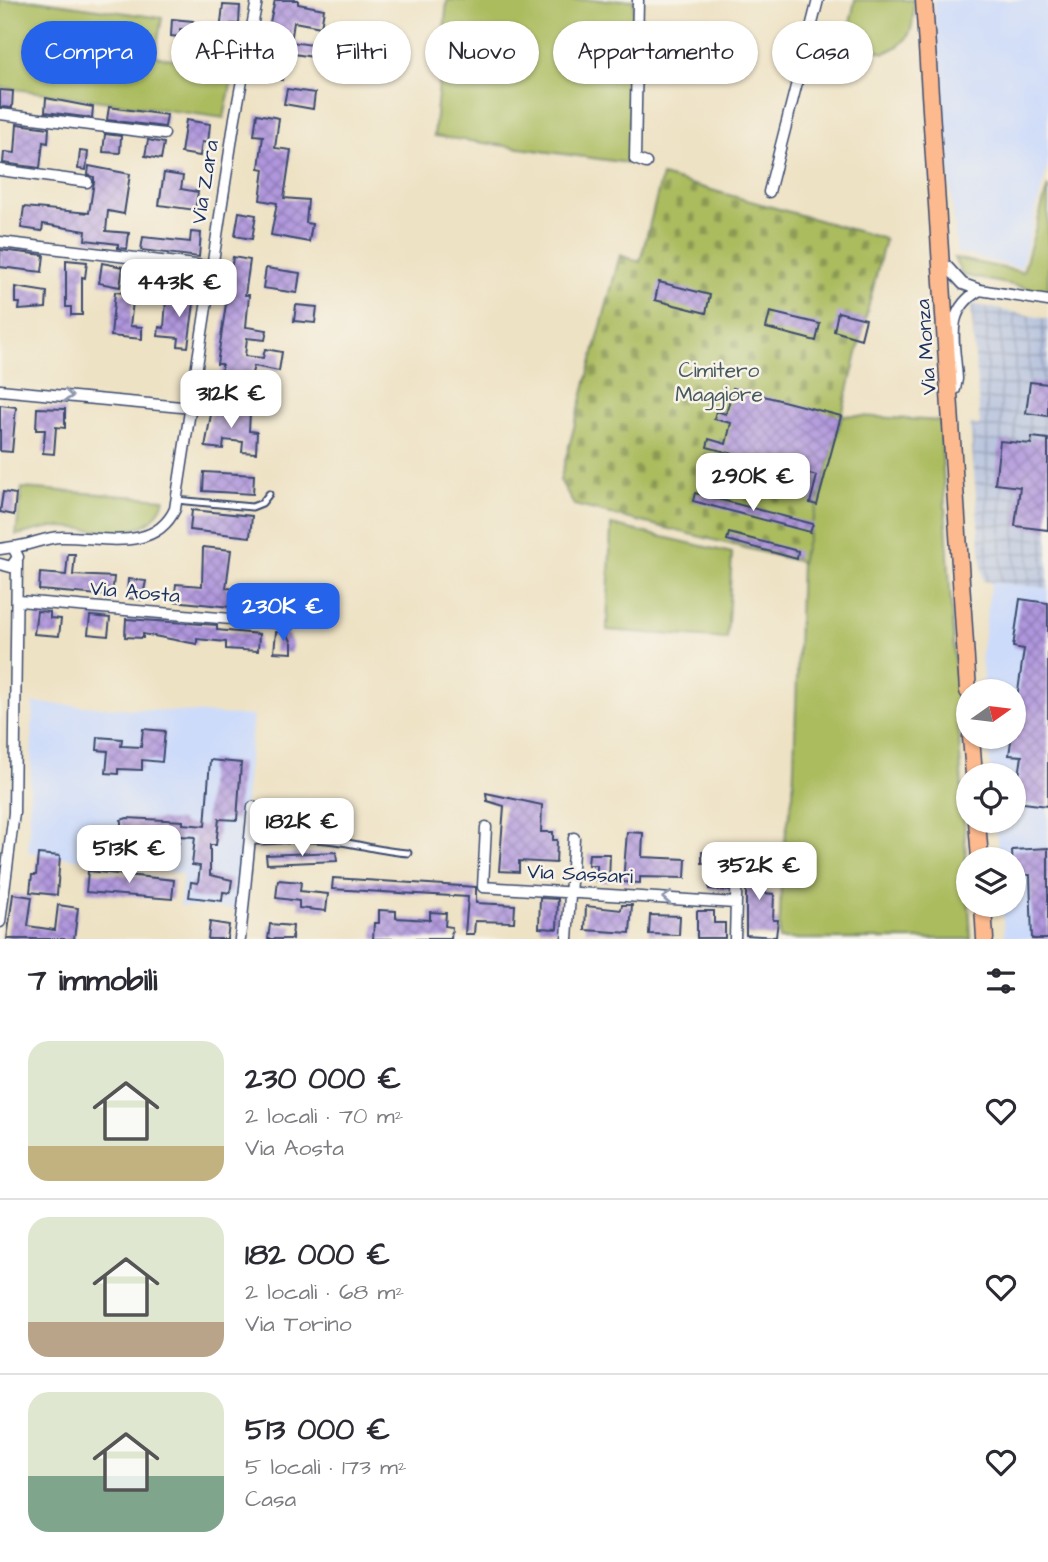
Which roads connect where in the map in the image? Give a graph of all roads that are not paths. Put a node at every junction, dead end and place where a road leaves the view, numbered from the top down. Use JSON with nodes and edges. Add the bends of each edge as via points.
{"nodes":[{"id":1,"x":257,"y":0,"type":"edge"},
{"id":2,"x":638,"y":0,"type":"edge"},
{"id":3,"x":818,"y":0,"type":"edge"},
{"id":4,"x":924,"y":0,"type":"edge"},
{"id":5,"x":0,"y":114,"type":"edge"},
{"id":6,"x":164,"y":134,"type":"dead end"},
{"id":7,"x":646,"y":163,"type":"dead end"},
{"id":8,"x":0,"y":170,"type":"edge"},
{"id":9,"x":88,"y":182,"type":"dead end"},
{"id":10,"x":769,"y":192,"type":"dead end"},
{"id":11,"x":0,"y":242,"type":"edge"},
{"id":12,"x":941,"y":259,"type":"junction"},
{"id":13,"x":212,"y":267,"type":"junction"},
{"id":14,"x":980,"y":290,"type":"junction"},
{"id":15,"x":1048,"y":302,"type":"edge"},
{"id":16,"x":0,"y":390,"type":"edge"},
{"id":17,"x":950,"y":390,"type":"junction"},
{"id":18,"x":192,"y":408,"type":"junction"},
{"id":19,"x":269,"y":494,"type":"dead end"},
{"id":20,"x":176,"y":500,"type":"junction"},
{"id":21,"x":33,"y":543,"type":"junction"},
{"id":22,"x":5,"y":546,"type":"edge"},
{"id":23,"x":18,"y":559,"type":"junction"},
{"id":24,"x":3,"y":565,"type":"edge"},
{"id":25,"x":19,"y":587,"type":"junction"},
{"id":26,"x":19,"y":601,"type":"junction"},
{"id":27,"x":290,"y":624,"type":"dead end"},
{"id":28,"x":967,"y":679,"type":"edge"},
{"id":29,"x":253,"y":810,"type":"joint"},
{"id":30,"x":486,"y":827,"type":"dead end"},
{"id":31,"x":575,"y":838,"type":"dead end"},
{"id":32,"x":287,"y":840,"type":"junction"},
{"id":33,"x":249,"y":841,"type":"junction"},
{"id":34,"x":408,"y":853,"type":"dead end"},
{"id":35,"x":737,"y":862,"type":"dead end"},
{"id":36,"x":569,"y":891,"type":"junction"},
{"id":37,"x":736,"y":903,"type":"junction"},
{"id":38,"x":982,"y":917,"type":"edge"},
{"id":39,"x":984,"y":917,"type":"edge"},
{"id":40,"x":986,"y":917,"type":"edge"},
{"id":41,"x":0,"y":922,"type":"edge"},
{"id":42,"x":240,"y":939,"type":"edge"},
{"id":43,"x":567,"y":939,"type":"edge"},
{"id":44,"x":735,"y":939,"type":"edge"},
{"id":45,"x":978,"y":939,"type":"edge"},
{"id":46,"x":985,"y":939,"type":"edge"},
{"id":47,"x":993,"y":939,"type":"edge"}],
"edges":[{"from":1,"to":13,"type":"street","name":"Via Zara"},
{"from":2,"to":7,"type":"street","via":[[635,159]]},
{"from":3,"to":10,"type":"street"},
{"from":4,"to":12,"type":"main road","name":"Via Monza"},
{"from":5,"to":6,"type":"street"},
{"from":8,"to":9,"type":"street"},
{"from":11,"to":13,"type":"street"},
{"from":12,"to":14,"type":"street","via":[[956,279]]},
{"from":12,"to":17,"type":"main road","name":"Via Monza"},
{"from":13,"to":18,"type":"street","name":"Via Zara"},
{"from":14,"to":15,"type":"street"},
{"from":14,"to":17,"type":"street","via":[[963,301],[954,317],[957,379],[955,389]]},
{"from":16,"to":18,"type":"street","one_way":true},
{"from":17,"to":28,"type":"main road","name":"Via Monza"},
{"from":18,"to":20,"type":"street","name":"Via Zara"},
{"from":19,"to":20,"type":"lane","via":[[252,507]]},
{"from":20,"to":21,"type":"street","name":"Via Zara","via":[[172,515],[161,528],[137,539],[60,537]]},
{"from":21,"to":22,"type":"street","name":"Via Zara"},
{"from":21,"to":23,"type":"street"},
{"from":22,"to":23,"type":"street"},
{"from":23,"to":24,"type":"street","via":[[11,567]]},
{"from":23,"to":25,"type":"street"},
{"from":24,"to":25,"type":"street"},
{"from":25,"to":26,"type":"street"},
{"from":26,"to":27,"type":"street","name":"Via Aosta"},
{"from":26,"to":41,"type":"street","via":[[14,813]]},
{"from":29,"to":32,"type":"lane","via":[[287,813]]},
{"from":29,"to":33,"type":"street"},
{"from":30,"to":36,"type":"street","name":"Via Sassari","via":[[483,887]]},
{"from":31,"to":36,"type":"street"},
{"from":32,"to":33,"type":"lane"},
{"from":32,"to":34,"type":"lane","via":[[337,841]]},
{"from":33,"to":42,"type":"street"},
{"from":35,"to":37,"type":"street"},
{"from":37,"to":36,"type":"street","name":"Via Sassari","one_way":true},
{"from":36,"to":43,"type":"street"},
{"from":37,"to":44,"type":"street"},
{"from":38,"to":45,"type":"main road"},
{"from":39,"to":46,"type":"main road"},
{"from":40,"to":47,"type":"main road"}]}
